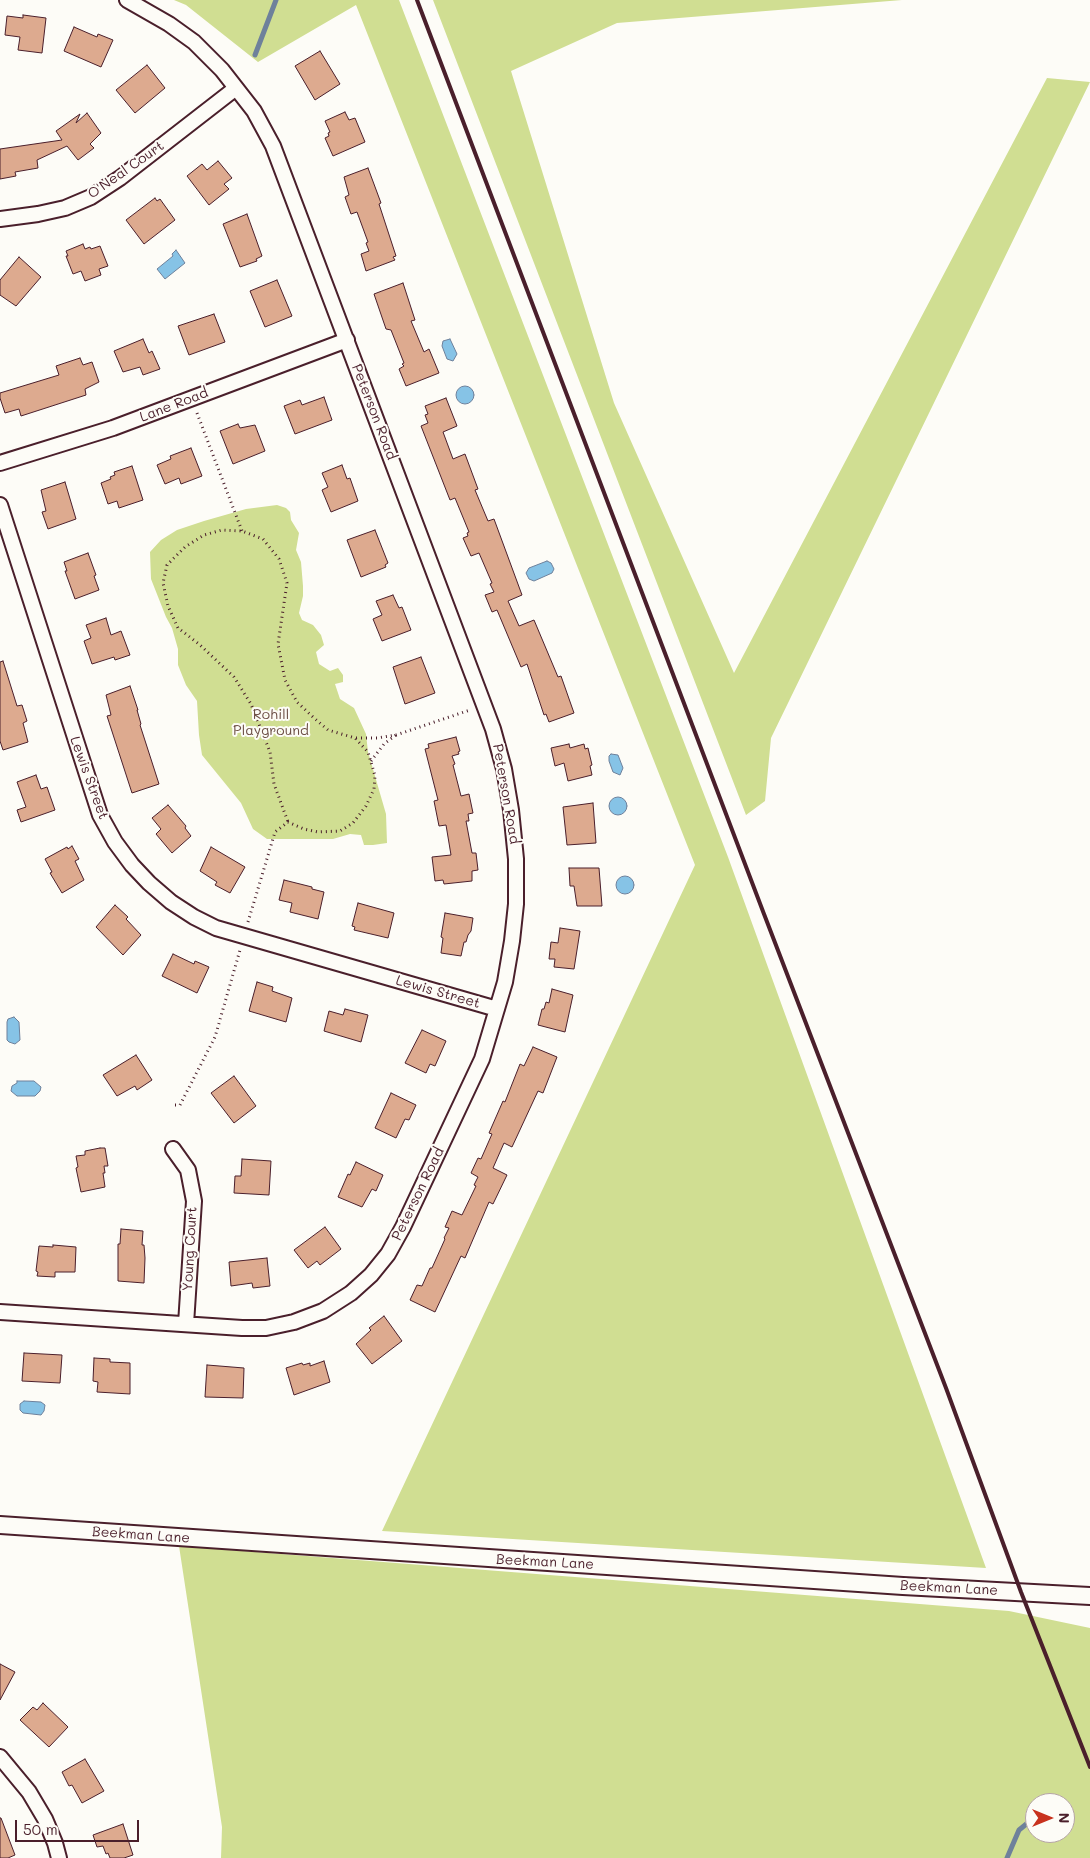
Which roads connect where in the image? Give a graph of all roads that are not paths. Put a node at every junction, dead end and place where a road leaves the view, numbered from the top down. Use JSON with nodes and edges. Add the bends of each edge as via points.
{"nodes":[{"id":1,"x":127,"y":0,"type":"edge"},
{"id":2,"x":236,"y":88,"type":"junction"},
{"id":3,"x":0,"y":220,"type":"edge"},
{"id":4,"x":347,"y":340,"type":"junction"},
{"id":5,"x":0,"y":463,"type":"edge"},
{"id":6,"x":0,"y":505,"type":"edge"},
{"id":7,"x":498,"y":1009,"type":"junction"},
{"id":8,"x":173,"y":1149,"type":"dead end"},
{"id":9,"x":0,"y":1312,"type":"edge"},
{"id":10,"x":186,"y":1324,"type":"junction"},
{"id":11,"x":0,"y":1525,"type":"edge"},
{"id":12,"x":1090,"y":1596,"type":"edge"},
{"id":13,"x":0,"y":1757,"type":"edge"},
{"id":14,"x":58,"y":1858,"type":"edge"}],
"edges":[{"from":1,"to":2,"type":"street","name":"Peterson Road","via":[[194,42]]},
{"from":2,"to":3,"type":"street","name":"O'Neal Court","via":[[91,197],[65,208]]},
{"from":2,"to":4,"type":"street","name":"Peterson Road","via":[[254,111],[273,146]]},
{"from":4,"to":5,"type":"street","name":"Lane Road","via":[[113,428]]},
{"from":4,"to":7,"type":"street","name":"Peterson Road","via":[[485,705],[504,769],[512,810],[516,904]]},
{"from":6,"to":7,"type":"street","name":"Lewis Street","via":[[100,815],[121,850],[149,883],[171,902],[216,928]]},
{"from":7,"to":10,"type":"street","name":"Peterson Road","via":[[482,1059],[403,1227],[388,1254],[370,1275],[351,1293],[330,1306],[294,1322],[266,1328]]},
{"from":8,"to":10,"type":"street","name":"Young Court","via":[[188,1170],[194,1201]]},
{"from":9,"to":10,"type":"street","name":"Peterson Road"},
{"from":11,"to":12,"type":"street","name":"Beekman Lane"},
{"from":13,"to":14,"type":"street","via":[[29,1792],[45,1818]]}]}
